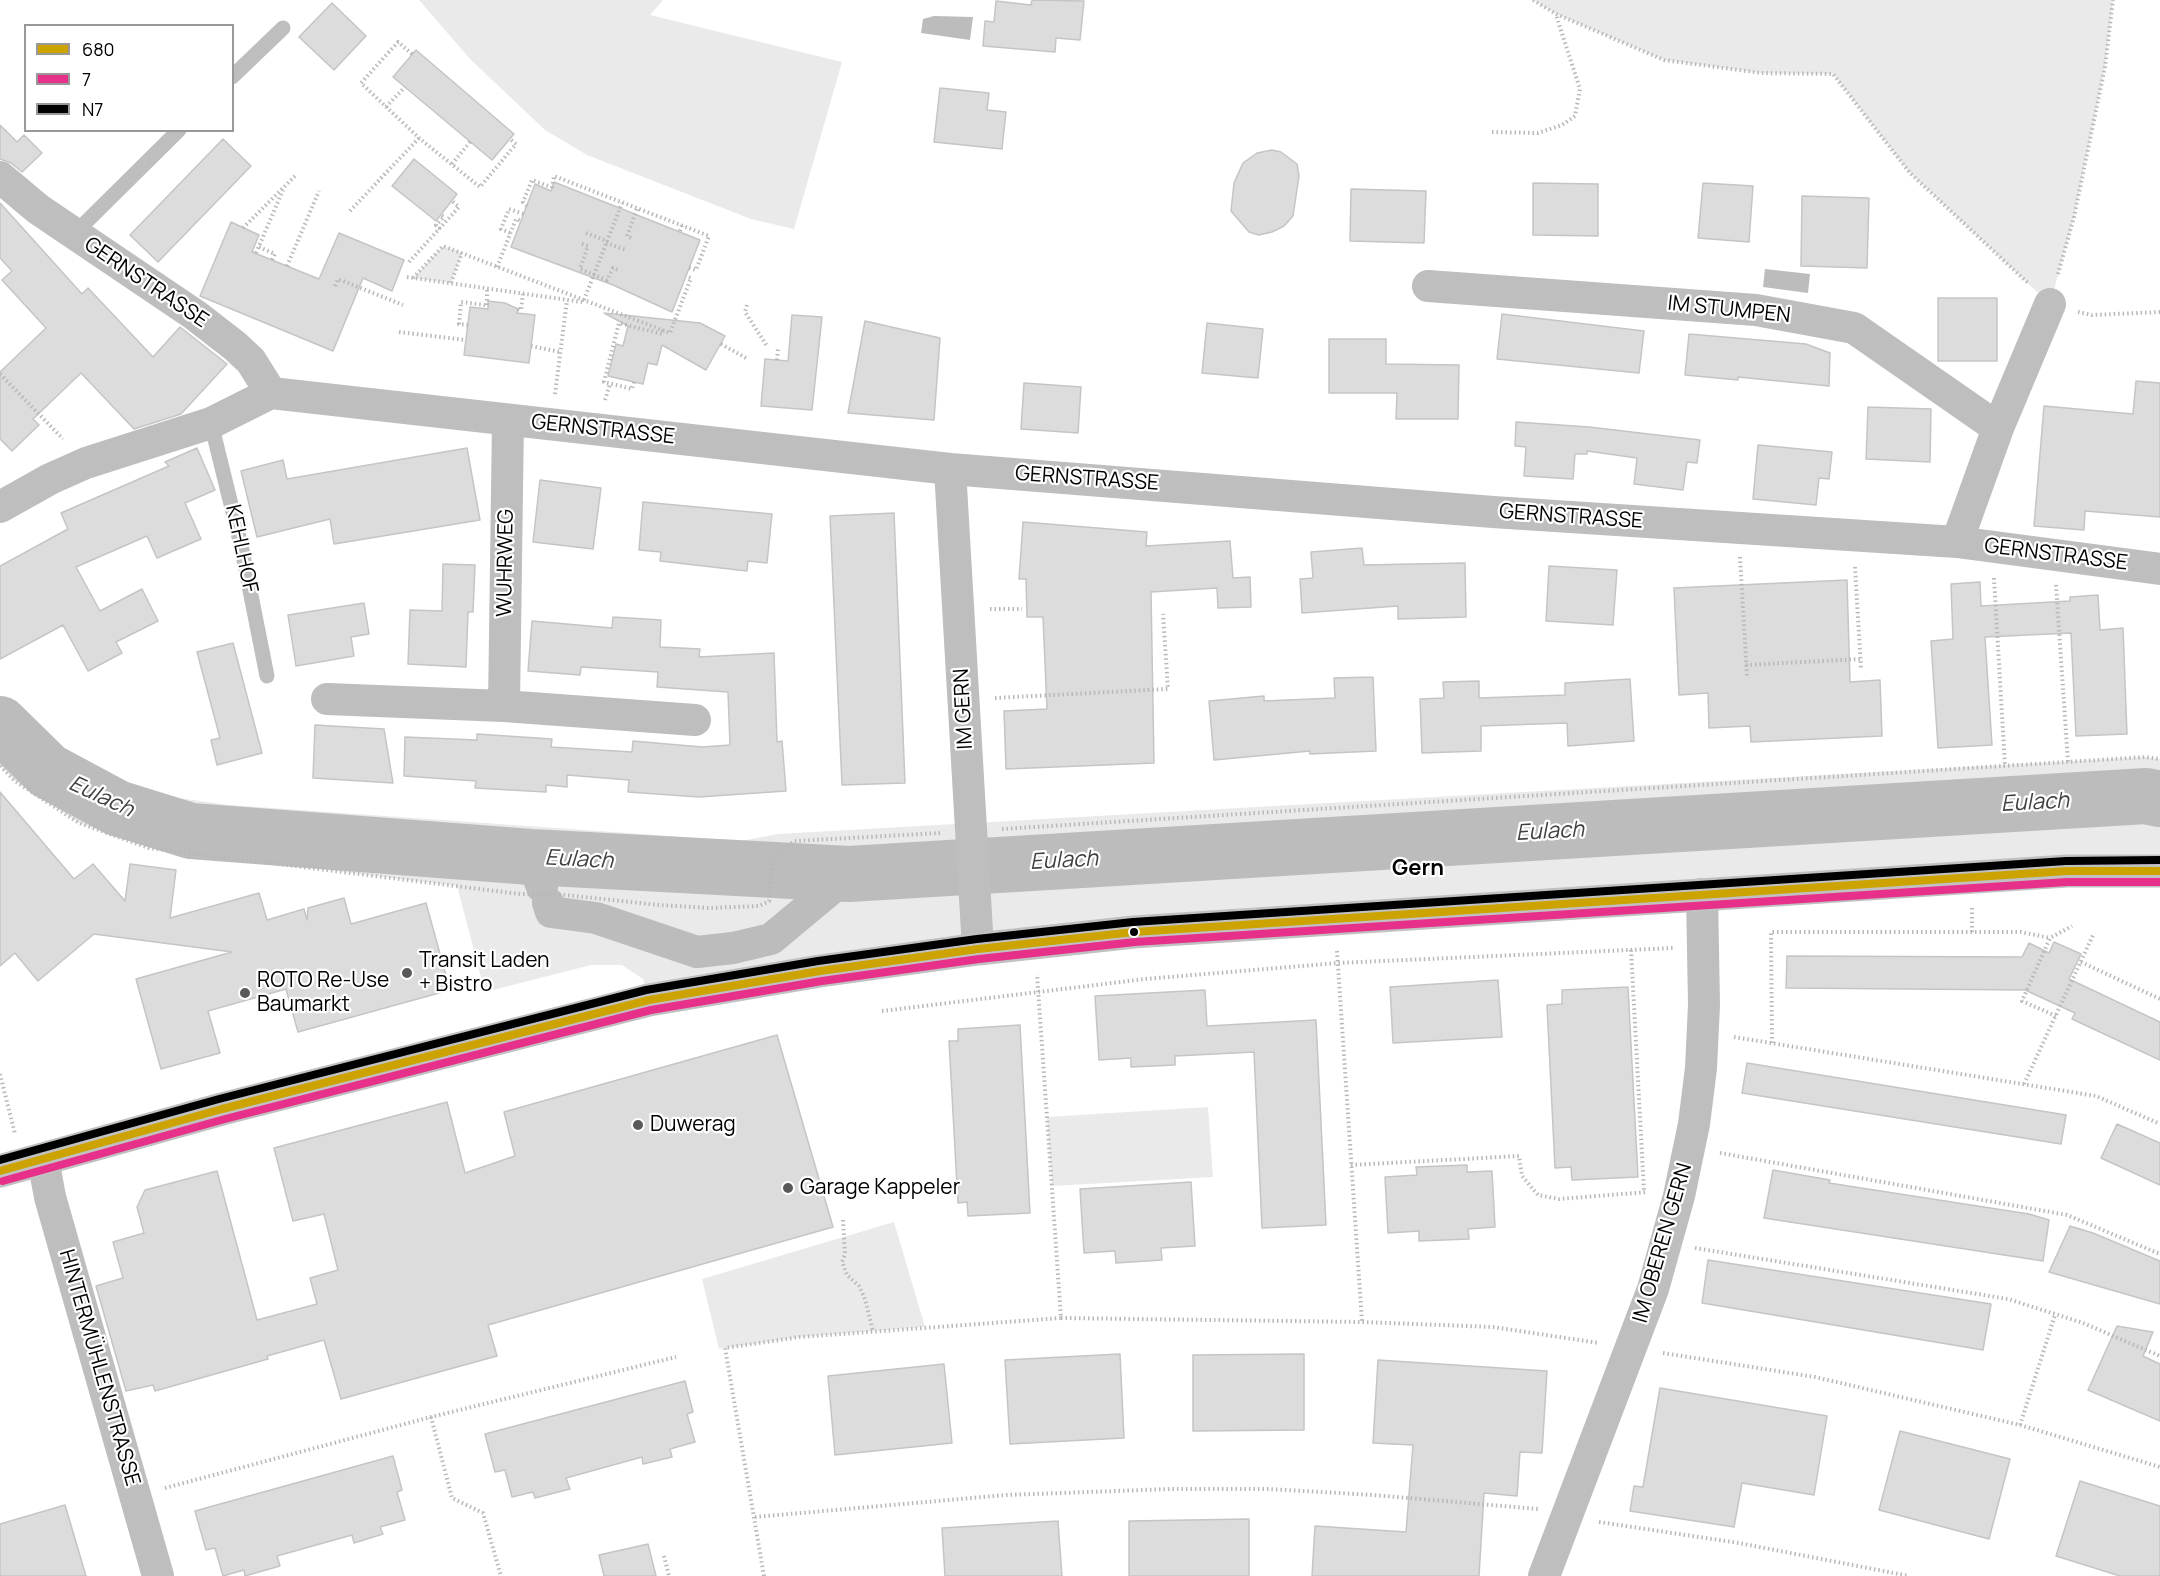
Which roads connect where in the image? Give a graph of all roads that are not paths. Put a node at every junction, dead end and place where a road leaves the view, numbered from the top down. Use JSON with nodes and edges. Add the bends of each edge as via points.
{"nodes":[{"id":1,"x":283,"y":28,"type":"dead end"},
{"id":2,"x":234,"y":75,"type":"edge"},
{"id":3,"x":176,"y":132,"type":"edge"},
{"id":4,"x":0,"y":177,"type":"edge"},
{"id":5,"x":74,"y":234,"type":"junction"},
{"id":6,"x":1428,"y":286,"type":"dead end"},
{"id":7,"x":2050,"y":304,"type":"road end"},
{"id":8,"x":271,"y":393,"type":"junction"},
{"id":9,"x":508,"y":420,"type":"junction"},
{"id":10,"x":211,"y":423,"type":"junction"},
{"id":11,"x":1998,"y":428,"type":"junction"},
{"id":12,"x":950,"y":469,"type":"junction"},
{"id":13,"x":0,"y":507,"type":"edge"},
{"id":14,"x":1957,"y":542,"type":"junction"},
{"id":15,"x":2160,"y":568,"type":"edge"},
{"id":16,"x":267,"y":676,"type":"dead end"},
{"id":17,"x":327,"y":699,"type":"dead end"},
{"id":18,"x":504,"y":706,"type":"junction"},
{"id":19,"x":695,"y":720,"type":"dead end"},
{"id":20,"x":2160,"y":871,"type":"edge"},
{"id":21,"x":1702,"y":894,"type":"junction"},
{"id":22,"x":978,"y":949,"type":"junction"},
{"id":23,"x":30,"y":1151,"type":"junction"},
{"id":24,"x":0,"y":1171,"type":"edge"},
{"id":25,"x":158,"y":1576,"type":"edge"},
{"id":26,"x":1544,"y":1576,"type":"edge"}],
"edges":[{"from":1,"to":2,"type":"lane"},
{"from":3,"to":5,"type":"lane","name":"GERNSTRASSE"},
{"from":4,"to":5,"type":"street","name":"GERNSTRASSE"},
{"from":5,"to":8,"type":"street","name":"GERNSTRASSE","via":[[235,346]]},
{"from":6,"to":11,"type":"street","name":"IM STUMPEN","via":[[1756,310],[1854,328]]},
{"from":7,"to":11,"type":"street"},
{"from":8,"to":9,"type":"street","name":"GERNSTRASSE"},
{"from":8,"to":10,"type":"street"},
{"from":9,"to":12,"type":"street","name":"GERNSTRASSE"},
{"from":9,"to":18,"type":"street","name":"WUHRWEG"},
{"from":10,"to":13,"type":"street","via":[[86,463]]},
{"from":10,"to":16,"type":"lane","name":"KEHLHOF"},
{"from":11,"to":14,"type":"street"},
{"from":12,"to":14,"type":"street","name":"GERNSTRASSE","via":[[1493,512]]},
{"from":12,"to":22,"type":"street","name":"IM GERN"},
{"from":14,"to":15,"type":"street","name":"GERNSTRASSE"},
{"from":17,"to":18,"type":"street"},
{"from":18,"to":19,"type":"street"},
{"from":20,"to":21,"type":"main road","via":[[2067,871]]},
{"from":21,"to":22,"type":"main road","via":[[1134,932]]},
{"from":21,"to":26,"type":"street","name":"IM OBEREN GERN","via":[[1703,1033],[1698,1096],[1679,1196],[1631,1348]]},
{"from":22,"to":23,"type":"main road","via":[[820,970],[648,1000]]},
{"from":23,"to":24,"type":"main road"},
{"from":23,"to":25,"type":"street","name":"HINTERMÜHLENSTRASSE","via":[[50,1197]]}]}
